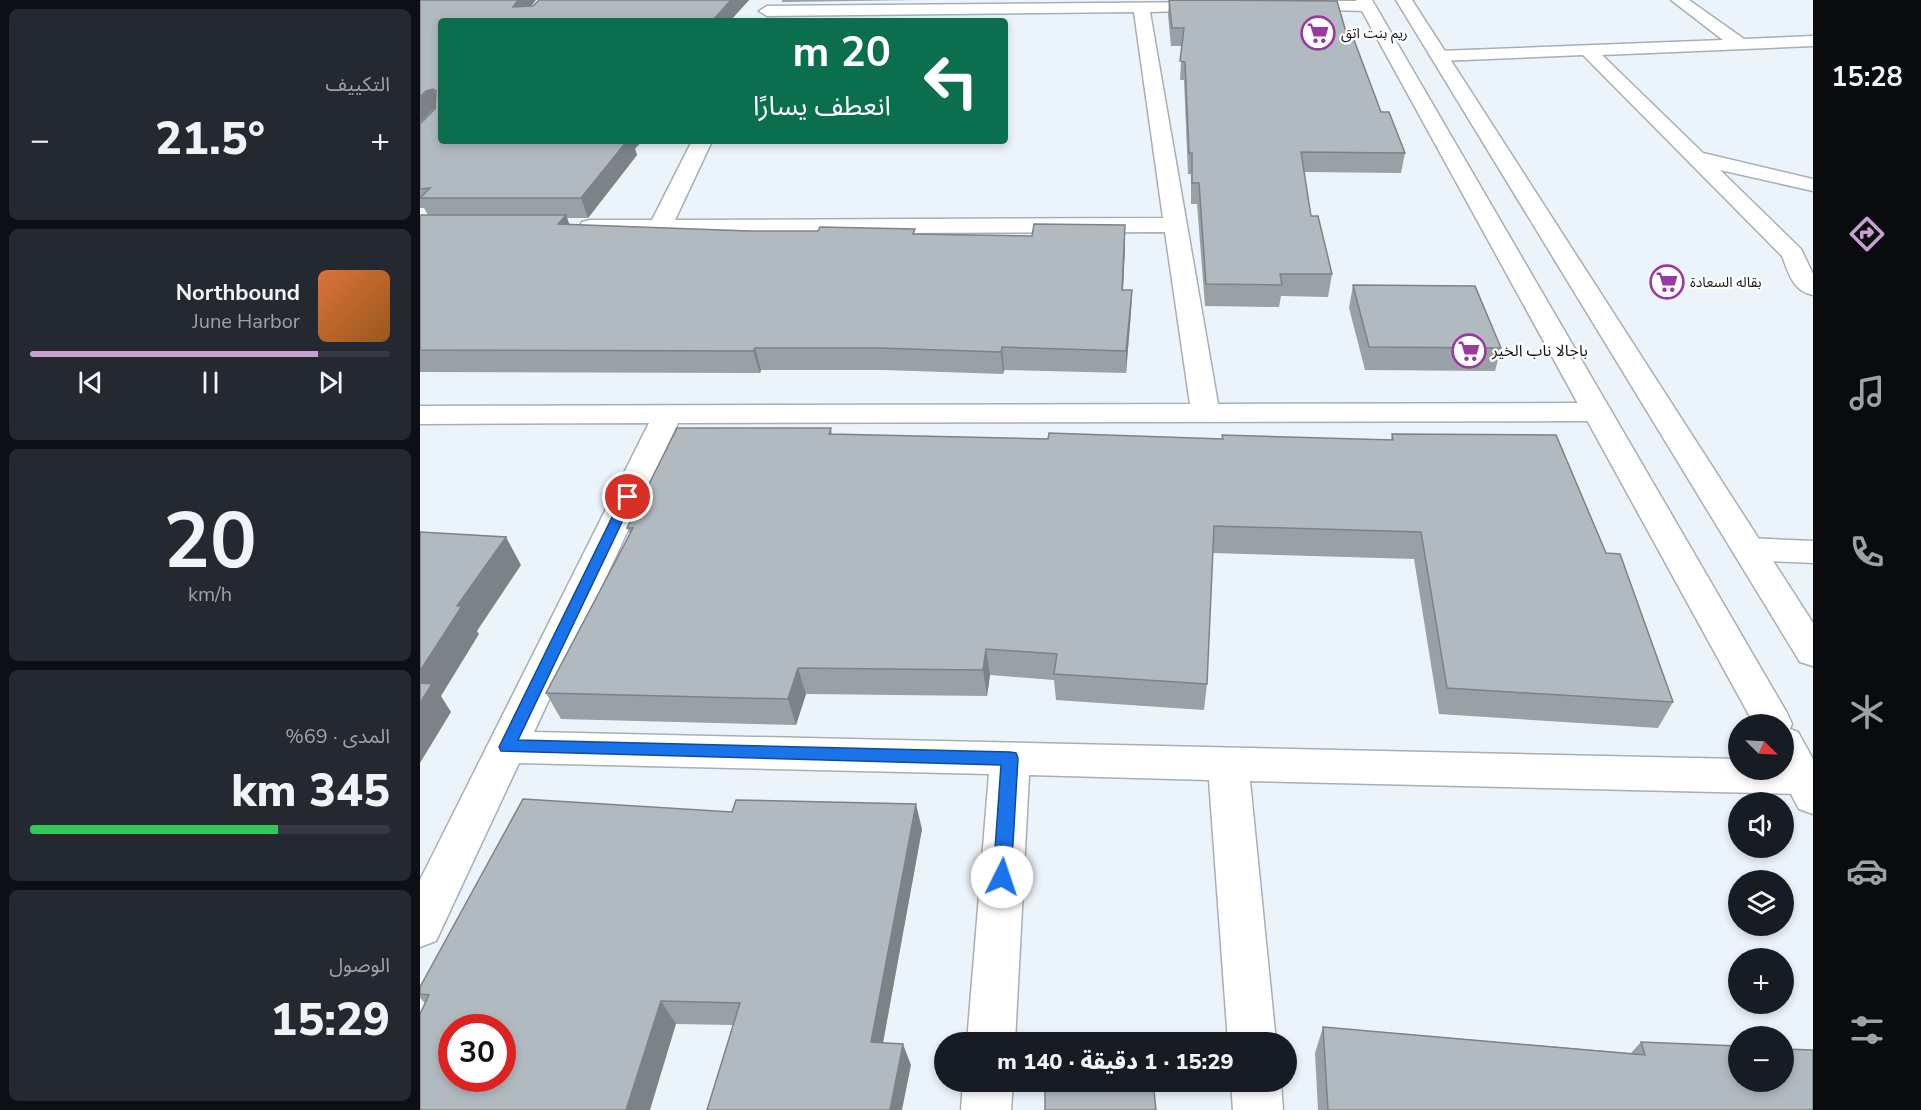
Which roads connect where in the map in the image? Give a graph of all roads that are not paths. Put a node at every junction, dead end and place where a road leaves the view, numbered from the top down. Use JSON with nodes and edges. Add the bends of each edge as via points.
{"nodes":[{"id":1,"x":1404,"y":0,"type":"edge"},
{"id":2,"x":1680,"y":0,"type":"edge"},
{"id":3,"x":1365,"y":3,"type":"edge"},
{"id":4,"x":1225,"y":7,"type":"edge"},
{"id":5,"x":1272,"y":7,"type":"edge"},
{"id":6,"x":1142,"y":8,"type":"junction"},
{"id":7,"x":767,"y":11,"type":"edge"},
{"id":8,"x":1813,"y":41,"type":"edge"},
{"id":9,"x":1775,"y":43,"type":"junction"},
{"id":10,"x":1740,"y":44,"type":"junction"},
{"id":11,"x":1587,"y":50,"type":"junction"},
{"id":12,"x":1813,"y":55,"type":"edge"},
{"id":13,"x":1439,"y":56,"type":"junction"},
{"id":14,"x":701,"y":144,"type":"edge"},
{"id":15,"x":1696,"y":158,"type":"junction"},
{"id":16,"x":1813,"y":185,"type":"edge"},
{"id":17,"x":1176,"y":225,"type":"junction"},
{"id":18,"x":564,"y":227,"type":"edge"},
{"id":19,"x":660,"y":227,"type":"junction"},
{"id":20,"x":1810,"y":281,"type":"edge"},
{"id":21,"x":1597,"y":412,"type":"junction"},
{"id":22,"x":1205,"y":413,"type":"junction"},
{"id":23,"x":420,"y":414,"type":"edge"},
{"id":24,"x":668,"y":414,"type":"junction"},
{"id":25,"x":1748,"y":549,"type":"junction"},
{"id":26,"x":1813,"y":552,"type":"edge"},
{"id":27,"x":1813,"y":652,"type":"edge"},
{"id":28,"x":1767,"y":714,"type":"edge"},
{"id":29,"x":507,"y":747,"type":"junction"},
{"id":30,"x":1010,"y":758,"type":"junction"},
{"id":31,"x":1794,"y":762,"type":"edge"},
{"id":32,"x":1228,"y":763,"type":"junction"},
{"id":33,"x":1807,"y":787,"type":"edge"},
{"id":34,"x":420,"y":926,"type":"edge"},
{"id":35,"x":992,"y":1032,"type":"edge"},
{"id":36,"x":1251,"y":1032,"type":"edge"},
{"id":37,"x":987,"y":1092,"type":"edge"},
{"id":38,"x":1257,"y":1092,"type":"edge"},
{"id":39,"x":986,"y":1110,"type":"edge"},
{"id":40,"x":1258,"y":1110,"type":"edge"}],
"edges":[{"from":1,"to":13,"type":"street"},
{"from":2,"to":10,"type":"street"},
{"from":3,"to":5,"type":"street"},
{"from":3,"to":21,"type":"street"},
{"from":4,"to":6,"type":"street"},
{"from":6,"to":7,"type":"street"},
{"from":6,"to":17,"type":"street"},
{"from":8,"to":9,"type":"street"},
{"from":9,"to":10,"type":"street"},
{"from":9,"to":12,"type":"street"},
{"from":10,"to":11,"type":"street"},
{"from":11,"to":13,"type":"street"},
{"from":11,"to":15,"type":"street"},
{"from":13,"to":25,"type":"street"},
{"from":14,"to":19,"type":"street"},
{"from":15,"to":16,"type":"street"},
{"from":15,"to":20,"type":"street","via":[[1792,254]]},
{"from":17,"to":19,"type":"street"},
{"from":17,"to":22,"type":"street"},
{"from":18,"to":19,"type":"street"},
{"from":21,"to":22,"type":"street"},
{"from":21,"to":28,"type":"street"},
{"from":22,"to":24,"type":"street"},
{"from":23,"to":24,"type":"street"},
{"from":24,"to":29,"type":"street"},
{"from":25,"to":26,"type":"street"},
{"from":25,"to":27,"type":"street"},
{"from":29,"to":30,"type":"street"},
{"from":29,"to":34,"type":"street"},
{"from":30,"to":32,"type":"street"},
{"from":30,"to":35,"type":"street"},
{"from":31,"to":33,"type":"street"},
{"from":32,"to":33,"type":"street"},
{"from":32,"to":36,"type":"street"},
{"from":37,"to":39,"type":"street"},
{"from":38,"to":40,"type":"street"}]}
